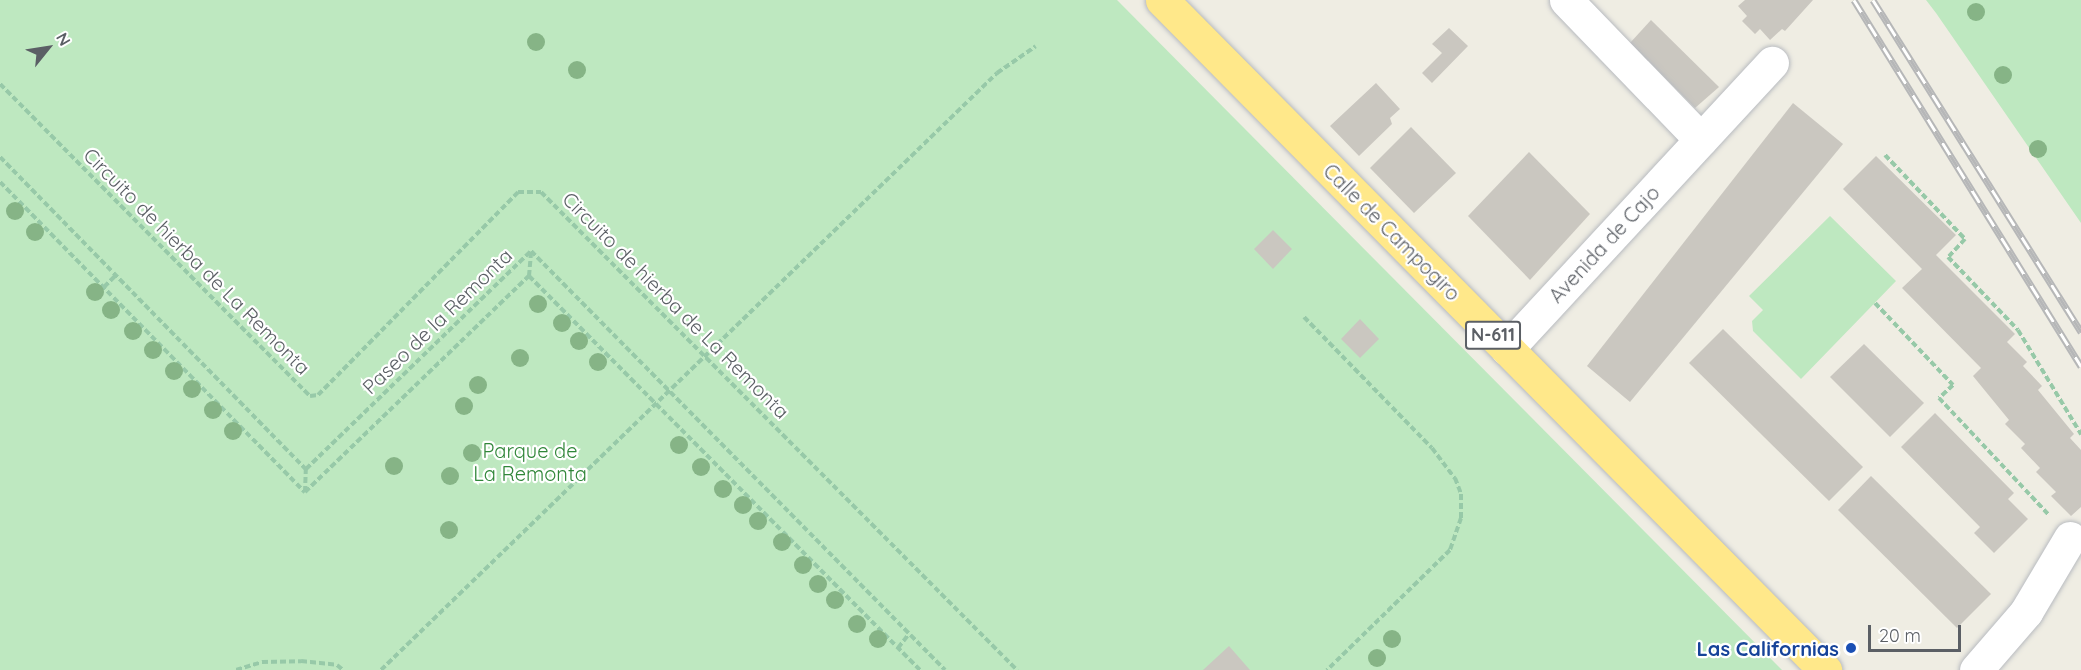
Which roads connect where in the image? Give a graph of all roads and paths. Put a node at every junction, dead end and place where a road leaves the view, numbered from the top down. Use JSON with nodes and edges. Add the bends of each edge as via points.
{"nodes":[{"id":1,"x":1162,"y":0,"type":"edge"},
{"id":2,"x":1566,"y":0,"type":"edge"},
{"id":3,"x":1036,"y":46,"type":"dead end"},
{"id":4,"x":1772,"y":63,"type":"dead end"},
{"id":5,"x":0,"y":84,"type":"edge"},
{"id":6,"x":1701,"y":140,"type":"junction"},
{"id":7,"x":1885,"y":155,"type":"dead end"},
{"id":8,"x":0,"y":157,"type":"edge"},
{"id":9,"x":0,"y":182,"type":"edge"},
{"id":10,"x":531,"y":251,"type":"junction"},
{"id":11,"x":116,"y":275,"type":"junction"},
{"id":12,"x":529,"y":276,"type":"junction"},
{"id":13,"x":104,"y":287,"type":"junction"},
{"id":14,"x":1875,"y":303,"type":"dead end"},
{"id":15,"x":1304,"y":316,"type":"dead end"},
{"id":16,"x":1507,"y":349,"type":"junction"},
{"id":17,"x":704,"y":355,"type":"junction"},
{"id":18,"x":668,"y":390,"type":"junction"},
{"id":19,"x":656,"y":404,"type":"junction"},
{"id":20,"x":2081,"y":434,"type":"edge"},
{"id":21,"x":306,"y":468,"type":"junction"},
{"id":22,"x":305,"y":492,"type":"junction"},
{"id":23,"x":2070,"y":538,"type":"joint"},
{"id":24,"x":909,"y":634,"type":"junction"},
{"id":25,"x":898,"y":648,"type":"junction"},
{"id":26,"x":236,"y":670,"type":"edge"},
{"id":27,"x":343,"y":670,"type":"edge"},
{"id":28,"x":381,"y":670,"type":"edge"},
{"id":29,"x":920,"y":670,"type":"edge"},
{"id":30,"x":945,"y":670,"type":"edge"},
{"id":31,"x":1017,"y":670,"type":"edge"},
{"id":32,"x":1327,"y":670,"type":"edge"},
{"id":33,"x":1825,"y":670,"type":"edge"},
{"id":34,"x":1976,"y":670,"type":"edge"}],
"edges":[{"from":1,"to":16,"type":"highway","name":"Calle de Campogiro","number":"N-611"},
{"from":2,"to":6,"type":"street"},
{"from":3,"to":17,"type":"path","via":[[997,73]]},
{"from":4,"to":6,"type":"street","name":"Avenida de Cajo"},
{"from":5,"to":17,"type":"path","name":"Circuito de hierba de La Remonta","via":[[310,396],[318,395],[518,192],[541,192]]},
{"from":6,"to":16,"type":"street","name":"Avenida de Cajo"},
{"from":7,"to":20,"type":"path","via":[[1965,239],[1948,257],[2019,330]]},
{"from":8,"to":11,"type":"path"},
{"from":9,"to":13,"type":"path"},
{"from":10,"to":12,"type":"path"},
{"from":10,"to":18,"type":"path","name":"Paseo de la Remonta"},
{"from":10,"to":21,"type":"path","name":"Paseo de la Remonta"},
{"from":11,"to":13,"type":"path"},
{"from":11,"to":21,"type":"path"},
{"from":12,"to":19,"type":"path"},
{"from":12,"to":22,"type":"path"},
{"from":13,"to":22,"type":"path"},
{"from":14,"to":23,"type":"path","via":[[1953,385],[1939,398]]},
{"from":15,"to":32,"type":"path","via":[[1432,448],[1455,478],[1461,494],[1461,518],[1450,550]]},
{"from":16,"to":33,"type":"highway","name":"Calle de Campogiro","number":"N-611"},
{"from":17,"to":18,"type":"path"},
{"from":17,"to":31,"type":"path","name":"Circuito de hierba de La Remonta"},
{"from":18,"to":19,"type":"path"},
{"from":18,"to":24,"type":"path","name":"Paseo de la Remonta"},
{"from":19,"to":25,"type":"path"},
{"from":19,"to":28,"type":"path"},
{"from":21,"to":22,"type":"path"},
{"from":23,"to":34,"type":"street","via":[[2026,612]]},
{"from":24,"to":25,"type":"path"},
{"from":24,"to":30,"type":"path","name":"Paseo de la Remonta"},
{"from":25,"to":29,"type":"path"},
{"from":26,"to":27,"type":"path","via":[[262,662],[301,661],[337,665]]}]}
